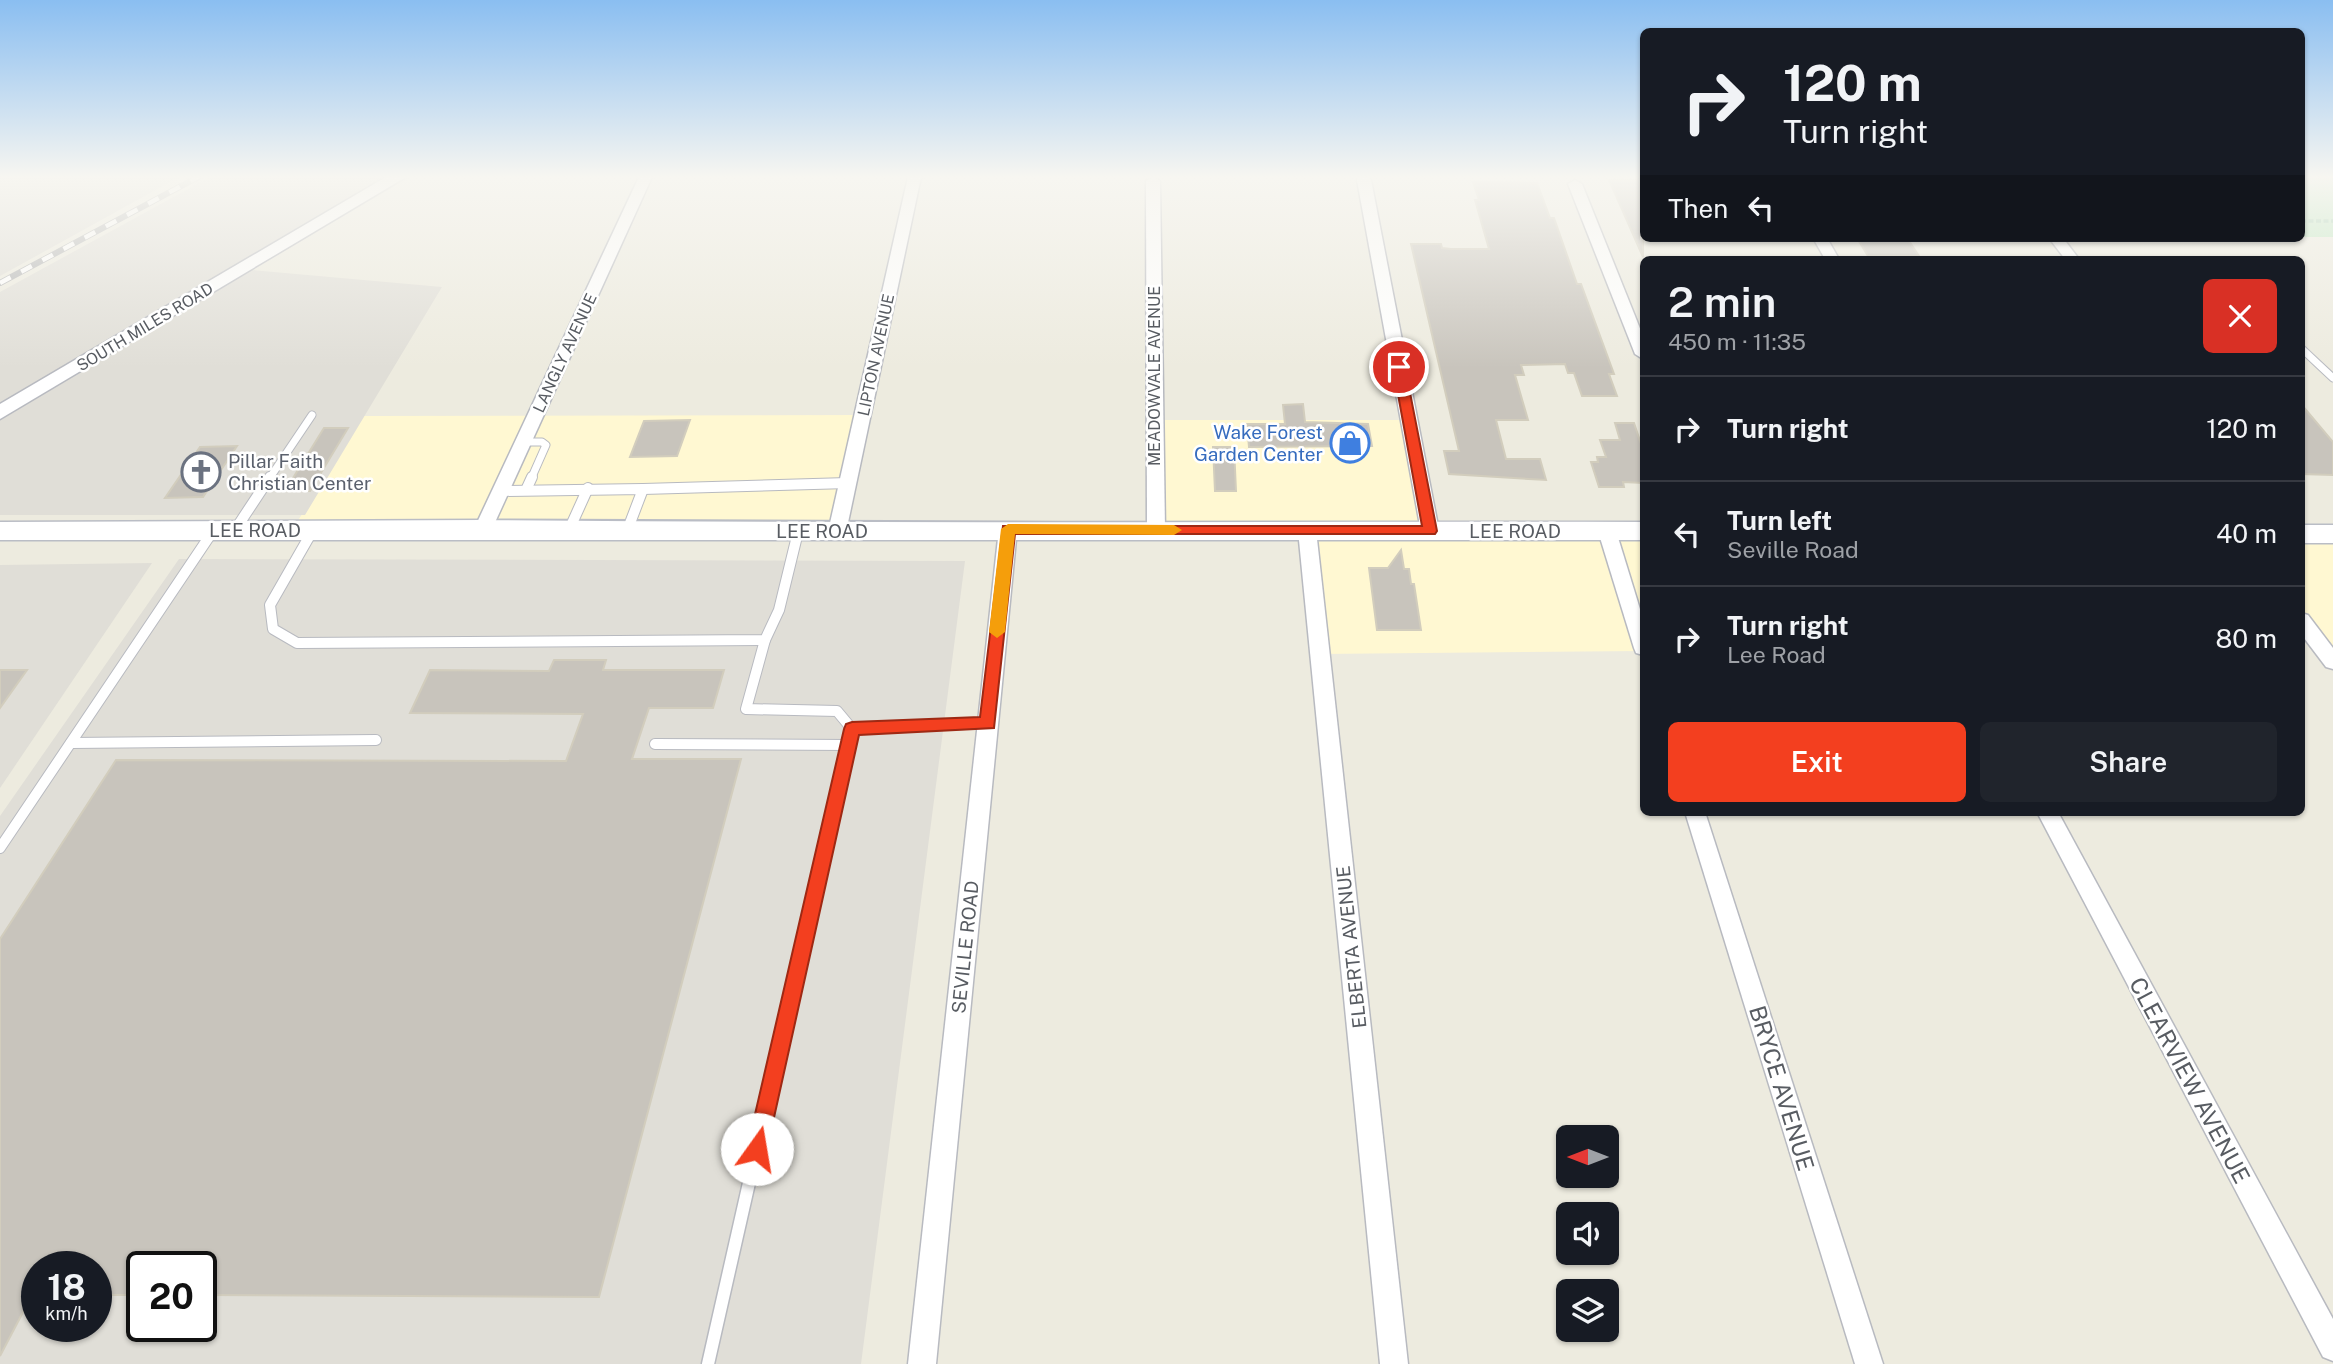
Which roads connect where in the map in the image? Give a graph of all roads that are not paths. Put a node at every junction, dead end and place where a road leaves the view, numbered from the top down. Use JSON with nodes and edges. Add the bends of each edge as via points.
{"nodes":[{"id":1,"x":290,"y":241,"type":"edge"},
{"id":2,"x":617,"y":241,"type":"edge"},
{"id":3,"x":901,"y":241,"type":"edge"},
{"id":4,"x":1154,"y":241,"type":"edge"},
{"id":5,"x":1375,"y":241,"type":"edge"},
{"id":6,"x":1598,"y":241,"type":"edge"},
{"id":7,"x":2059,"y":242,"type":"edge"},
{"id":8,"x":2070,"y":256,"type":"edge"},
{"id":9,"x":1640,"y":346,"type":"edge"},
{"id":10,"x":2305,"y":352,"type":"edge"},
{"id":11,"x":2333,"y":378,"type":"edge"},
{"id":12,"x":0,"y":412,"type":"edge"},
{"id":13,"x":312,"y":415,"type":"dead end"},
{"id":14,"x":524,"y":442,"type":"junction"},
{"id":15,"x":848,"y":483,"type":"junction"},
{"id":16,"x":589,"y":488,"type":"junction"},
{"id":17,"x":643,"y":489,"type":"junction"},
{"id":18,"x":526,"y":490,"type":"junction"},
{"id":19,"x":500,"y":491,"type":"junction"},
{"id":20,"x":483,"y":529,"type":"junction"},
{"id":21,"x":1008,"y":529,"type":"junction"},
{"id":22,"x":224,"y":530,"type":"junction"},
{"id":23,"x":313,"y":530,"type":"junction"},
{"id":24,"x":569,"y":530,"type":"junction"},
{"id":25,"x":1156,"y":530,"type":"junction"},
{"id":26,"x":1307,"y":530,"type":"junction"},
{"id":27,"x":0,"y":531,"type":"edge"},
{"id":28,"x":627,"y":531,"type":"junction"},
{"id":29,"x":1430,"y":531,"type":"junction"},
{"id":30,"x":1607,"y":531,"type":"junction"},
{"id":31,"x":1640,"y":531,"type":"edge"},
{"id":32,"x":798,"y":532,"type":"junction"},
{"id":33,"x":837,"y":532,"type":"junction"},
{"id":34,"x":2305,"y":534,"type":"edge"},
{"id":35,"x":2333,"y":534,"type":"edge"},
{"id":36,"x":2305,"y":625,"type":"edge"},
{"id":37,"x":1640,"y":638,"type":"edge"},
{"id":38,"x":765,"y":640,"type":"junction"},
{"id":39,"x":2333,"y":662,"type":"edge"},
{"id":40,"x":988,"y":723,"type":"junction"},
{"id":41,"x":852,"y":729,"type":"junction"},
{"id":42,"x":376,"y":740,"type":"dead end"},
{"id":43,"x":71,"y":743,"type":"junction"},
{"id":44,"x":656,"y":744,"type":"dead end"},
{"id":45,"x":848,"y":745,"type":"junction"},
{"id":46,"x":1696,"y":816,"type":"edge"},
{"id":47,"x":2050,"y":816,"type":"edge"},
{"id":48,"x":0,"y":848,"type":"edge"},
{"id":49,"x":2333,"y":1347,"type":"edge"},
{"id":50,"x":708,"y":1364,"type":"edge"},
{"id":51,"x":922,"y":1364,"type":"edge"},
{"id":52,"x":1394,"y":1364,"type":"edge"},
{"id":53,"x":1869,"y":1364,"type":"edge"}],
"edges":[{"from":1,"to":12,"type":"street","name":"SOUTH MILES ROAD"},
{"from":2,"to":14,"type":"street","name":"LANGLY AVENUE"},
{"from":3,"to":15,"type":"street","name":"LIPTON AVENUE"},
{"from":4,"to":25,"type":"street","name":"MEADOWVALE AVENUE"},
{"from":5,"to":29,"type":"street"},
{"from":6,"to":9,"type":"street"},
{"from":7,"to":8,"type":"street"},
{"from":10,"to":11,"type":"lane"},
{"from":13,"to":22,"type":"lane"},
{"from":14,"to":18,"type":"lane","via":[[546,445]]},
{"from":14,"to":19,"type":"street","name":"LANGLY AVENUE"},
{"from":15,"to":17,"type":"lane"},
{"from":15,"to":33,"type":"street","name":"LIPTON AVENUE"},
{"from":16,"to":17,"type":"lane"},
{"from":16,"to":18,"type":"lane"},
{"from":16,"to":24,"type":"lane"},
{"from":17,"to":28,"type":"lane"},
{"from":18,"to":19,"type":"lane"},
{"from":19,"to":20,"type":"street","name":"LANGLY AVENUE"},
{"from":20,"to":23,"type":"main road","name":"LEE ROAD"},
{"from":20,"to":24,"type":"main road","name":"LEE ROAD"},
{"from":21,"to":25,"type":"main road","name":"LEE ROAD"},
{"from":21,"to":33,"type":"main road","name":"LEE ROAD"},
{"from":21,"to":40,"type":"street","name":"SEVILLE ROAD"},
{"from":22,"to":23,"type":"main road","name":"LEE ROAD"},
{"from":22,"to":27,"type":"main road","name":"LEE ROAD"},
{"from":22,"to":43,"type":"lane"},
{"from":23,"to":38,"type":"lane","via":[[270,605],[273,629],[297,643]]},
{"from":24,"to":28,"type":"main road","name":"LEE ROAD"},
{"from":25,"to":26,"type":"main road","name":"LEE ROAD"},
{"from":26,"to":29,"type":"main road","name":"LEE ROAD"},
{"from":26,"to":52,"type":"street","name":"ELBERTA AVENUE"},
{"from":28,"to":32,"type":"main road","name":"LEE ROAD"},
{"from":29,"to":30,"type":"main road","name":"LEE ROAD"},
{"from":30,"to":31,"type":"main road","name":"LEE ROAD"},
{"from":30,"to":37,"type":"street"},
{"from":32,"to":33,"type":"main road","name":"LEE ROAD"},
{"from":32,"to":38,"type":"lane","via":[[779,610]]},
{"from":34,"to":35,"type":"main road"},
{"from":36,"to":39,"type":"street"},
{"from":38,"to":41,"type":"lane","via":[[746,709],[837,711]]},
{"from":40,"to":41,"type":"lane"},
{"from":40,"to":51,"type":"street","name":"SEVILLE ROAD"},
{"from":41,"to":45,"type":"lane"},
{"from":42,"to":43,"type":"lane"},
{"from":43,"to":48,"type":"lane"},
{"from":44,"to":45,"type":"lane"},
{"from":45,"to":50,"type":"lane"},
{"from":46,"to":53,"type":"street","name":"BRYCE AVENUE"},
{"from":47,"to":49,"type":"street","name":"CLEARVIEW AVENUE"}]}
